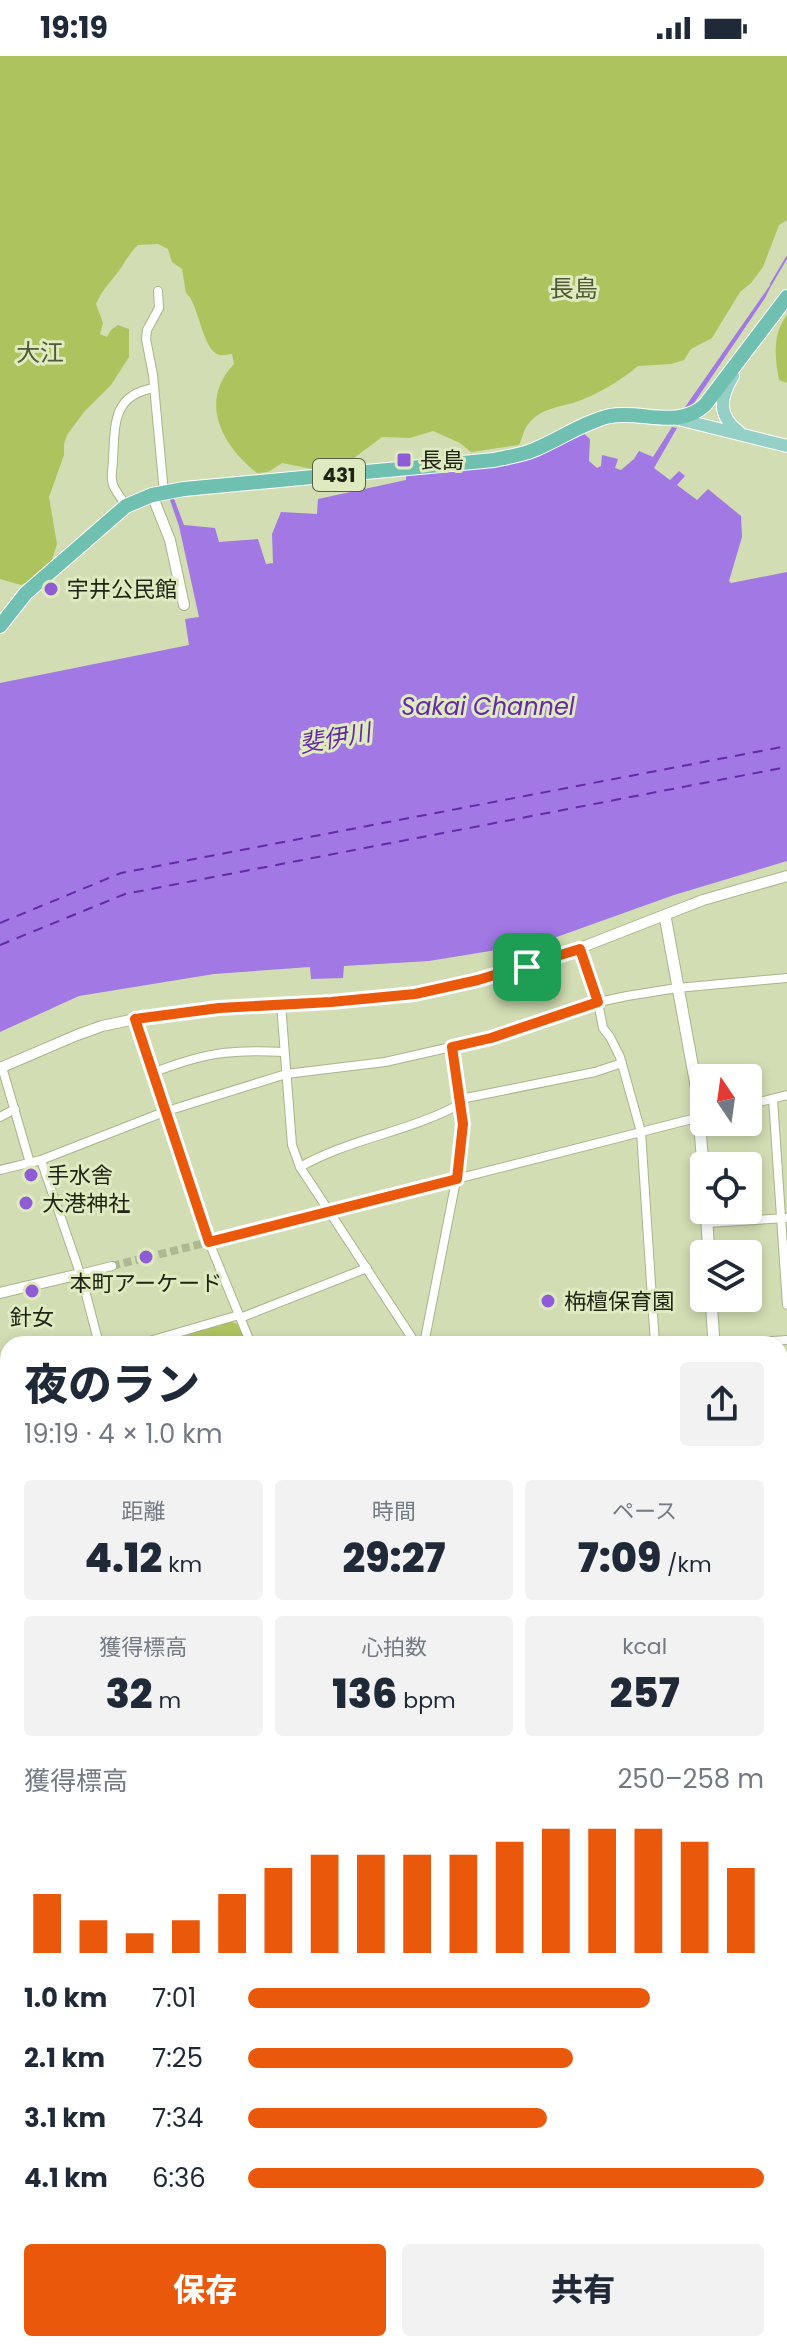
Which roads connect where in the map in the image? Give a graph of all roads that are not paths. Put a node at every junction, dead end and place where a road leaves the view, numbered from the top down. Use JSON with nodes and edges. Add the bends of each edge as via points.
{"nodes":[{"id":1,"x":158,"y":291,"type":"dead end"},
{"id":2,"x":787,"y":297,"type":"edge"},
{"id":3,"x":752,"y":342,"type":"junction"},
{"id":4,"x":154,"y":388,"type":"junction"},
{"id":5,"x":705,"y":405,"type":"junction"},
{"id":6,"x":678,"y":419,"type":"junction"},
{"id":7,"x":713,"y":428,"type":"junction"},
{"id":8,"x":744,"y":435,"type":"junction"},
{"id":9,"x":787,"y":446,"type":"edge"},
{"id":10,"x":158,"y":494,"type":"junction"},
{"id":11,"x":126,"y":506,"type":"junction"},
{"id":12,"x":184,"y":605,"type":"dead end"},
{"id":13,"x":0,"y":626,"type":"edge"},
{"id":14,"x":787,"y":876,"type":"edge"},
{"id":15,"x":665,"y":916,"type":"junction"},
{"id":16,"x":580,"y":949,"type":"junction"},
{"id":17,"x":787,"y":978,"type":"edge"},
{"id":18,"x":677,"y":988,"type":"junction"},
{"id":19,"x":598,"y":1002,"type":"junction"},
{"id":20,"x":281,"y":1004,"type":"junction"},
{"id":21,"x":135,"y":1019,"type":"junction"},
{"id":22,"x":452,"y":1047,"type":"junction"},
{"id":23,"x":284,"y":1052,"type":"junction"},
{"id":24,"x":622,"y":1063,"type":"junction"},
{"id":25,"x":692,"y":1064,"type":"edge"},
{"id":26,"x":1,"y":1068,"type":"edge"},
{"id":27,"x":152,"y":1073,"type":"junction"},
{"id":28,"x":286,"y":1074,"type":"junction"},
{"id":29,"x":787,"y":1095,"type":"edge"},
{"id":30,"x":773,"y":1099,"type":"junction"},
{"id":31,"x":461,"y":1101,"type":"junction"},
{"id":32,"x":762,"y":1102,"type":"edge"},
{"id":33,"x":15,"y":1109,"type":"junction"},
{"id":34,"x":164,"y":1112,"type":"junction"},
{"id":35,"x":0,"y":1117,"type":"edge"},
{"id":36,"x":690,"y":1119,"type":"edge"},
{"id":37,"x":641,"y":1132,"type":"junction"},
{"id":38,"x":41,"y":1160,"type":"junction"},
{"id":39,"x":30,"y":1163,"type":"junction"},
{"id":40,"x":300,"y":1167,"type":"junction"},
{"id":41,"x":0,"y":1170,"type":"edge"},
{"id":42,"x":457,"y":1179,"type":"junction"},
{"id":43,"x":329,"y":1211,"type":"junction"},
{"id":44,"x":784,"y":1218,"type":"edge"},
{"id":45,"x":762,"y":1219,"type":"edge"},
{"id":46,"x":209,"y":1242,"type":"junction"},
{"id":47,"x":112,"y":1266,"type":"tunnel mouth"},
{"id":48,"x":367,"y":1268,"type":"junction"},
{"id":49,"x":80,"y":1274,"type":"junction"},
{"id":50,"x":0,"y":1293,"type":"edge"},
{"id":51,"x":787,"y":1305,"type":"edge"},
{"id":52,"x":712,"y":1312,"type":"edge"},
{"id":53,"x":240,"y":1316,"type":"junction"},
{"id":54,"x":97,"y":1336,"type":"edge"},
{"id":55,"x":175,"y":1336,"type":"edge"},
{"id":56,"x":248,"y":1336,"type":"edge"},
{"id":57,"x":411,"y":1336,"type":"edge"},
{"id":58,"x":426,"y":1336,"type":"edge"},
{"id":59,"x":654,"y":1336,"type":"edge"},
{"id":60,"x":713,"y":1336,"type":"edge"}],
"edges":[{"from":1,"to":4,"type":"street","via":[[159,308],[146,339]]},
{"from":2,"to":3,"type":"highway"},
{"from":3,"to":5,"type":"highway"},
{"from":3,"to":8,"type":"main road","via":[[721,400],[725,418]]},
{"from":4,"to":10,"type":"street"},
{"from":4,"to":11,"type":"street","via":[[127,399],[116,419],[111,474]]},
{"from":5,"to":6,"type":"highway"},
{"from":5,"to":7,"type":"main road"},
{"from":6,"to":7,"type":"main road"},
{"from":6,"to":10,"type":"highway","number":"431","via":[[610,416],[532,451],[494,460]]},
{"from":7,"to":8,"type":"main road"},
{"from":8,"to":9,"type":"main road"},
{"from":10,"to":11,"type":"highway","number":"431"},
{"from":10,"to":12,"type":"street"},
{"from":11,"to":13,"type":"highway","number":"431","via":[[26,593]]},
{"from":14,"to":15,"type":"street"},
{"from":15,"to":16,"type":"street"},
{"from":15,"to":18,"type":"main road"},
{"from":16,"to":19,"type":"street"},
{"from":16,"to":20,"type":"street","via":[[415,994]]},
{"from":17,"to":18,"type":"street"},
{"from":18,"to":19,"type":"street"},
{"from":18,"to":25,"type":"main road"},
{"from":19,"to":22,"type":"street"},
{"from":19,"to":24,"type":"street","via":[[603,1028]]},
{"from":20,"to":21,"type":"street"},
{"from":20,"to":23,"type":"street"},
{"from":21,"to":26,"type":"street","via":[[77,1035]]},
{"from":21,"to":27,"type":"street"},
{"from":22,"to":28,"type":"street","via":[[385,1062]]},
{"from":22,"to":31,"type":"street"},
{"from":23,"to":27,"type":"street","via":[[209,1053]]},
{"from":23,"to":28,"type":"street"},
{"from":24,"to":31,"type":"street"},
{"from":24,"to":37,"type":"street"},
{"from":26,"to":33,"type":"street"},
{"from":27,"to":34,"type":"street"},
{"from":28,"to":34,"type":"street"},
{"from":28,"to":40,"type":"street","via":[[292,1145]]},
{"from":29,"to":30,"type":"street"},
{"from":30,"to":32,"type":"street"},
{"from":30,"to":44,"type":"street"},
{"from":31,"to":40,"type":"street","via":[[413,1126],[358,1140]]},
{"from":31,"to":42,"type":"street","via":[[463,1142]]},
{"from":33,"to":35,"type":"street"},
{"from":33,"to":39,"type":"street"},
{"from":34,"to":38,"type":"street"},
{"from":34,"to":46,"type":"street"},
{"from":36,"to":37,"type":"street"},
{"from":37,"to":42,"type":"street"},
{"from":37,"to":59,"type":"street"},
{"from":38,"to":39,"type":"street"},
{"from":38,"to":49,"type":"street"},
{"from":39,"to":41,"type":"street"},
{"from":40,"to":43,"type":"street"},
{"from":42,"to":43,"type":"street"},
{"from":42,"to":58,"type":"street"},
{"from":43,"to":46,"type":"street"},
{"from":43,"to":48,"type":"street"},
{"from":44,"to":45,"type":"street"},
{"from":44,"to":51,"type":"street"},
{"from":46,"to":53,"type":"street"},
{"from":47,"to":49,"type":"street"},
{"from":48,"to":53,"type":"street"},
{"from":48,"to":57,"type":"street"},
{"from":49,"to":50,"type":"street"},
{"from":49,"to":54,"type":"street"},
{"from":52,"to":60,"type":"main road"},
{"from":53,"to":55,"type":"street"},
{"from":53,"to":56,"type":"street"}]}
